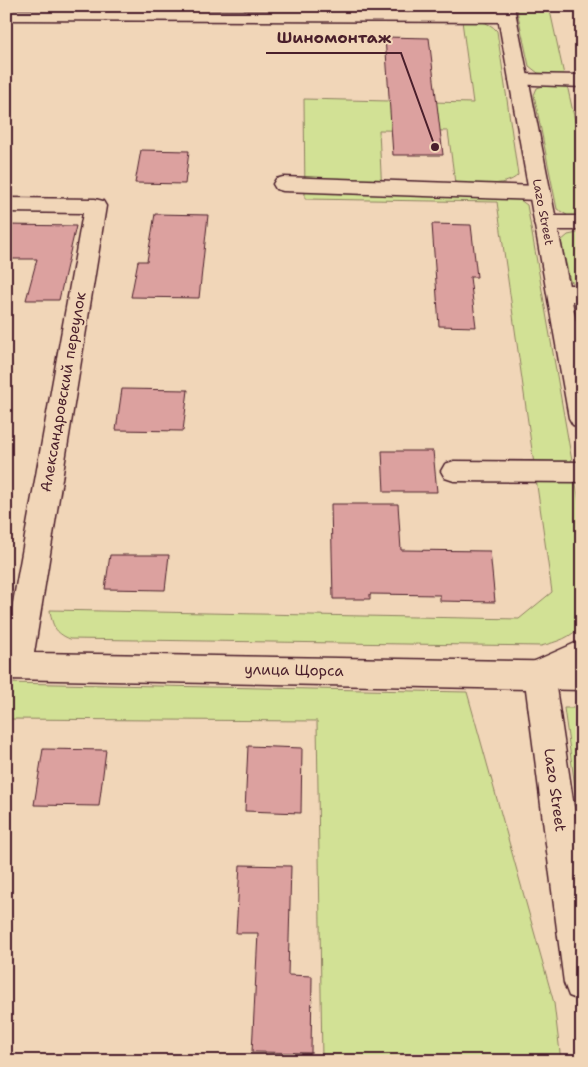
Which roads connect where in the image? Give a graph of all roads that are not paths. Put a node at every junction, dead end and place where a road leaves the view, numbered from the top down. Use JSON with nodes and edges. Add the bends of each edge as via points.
{"nodes":[{"id":1,"x":506,"y":12,"type":"edge"},
{"id":2,"x":6,"y":15,"type":"edge"},
{"id":3,"x":518,"y":80,"type":"junction"},
{"id":4,"x":582,"y":81,"type":"edge"},
{"id":5,"x":283,"y":184,"type":"dead end"},
{"id":6,"x":540,"y":193,"type":"junction"},
{"id":7,"x":6,"y":205,"type":"edge"},
{"id":8,"x":545,"y":223,"type":"junction"},
{"id":9,"x":582,"y":223,"type":"edge"},
{"id":10,"x":558,"y":293,"type":"junction"},
{"id":11,"x":582,"y":293,"type":"edge"},
{"id":12,"x":582,"y":416,"type":"edge"},
{"id":13,"x":454,"y":471,"type":"dead end"},
{"id":14,"x":582,"y":472,"type":"edge"},
{"id":15,"x":582,"y":653,"type":"edge"},
{"id":16,"x":12,"y":666,"type":"edge"},
{"id":17,"x":539,"y":674,"type":"junction"},
{"id":18,"x":582,"y":676,"type":"edge"},
{"id":19,"x":582,"y":983,"type":"edge"}],
"edges":[{"from":1,"to":2,"type":"street"},
{"from":1,"to":3,"type":"street","name":"Lazo Street"},
{"from":3,"to":4,"type":"street"},
{"from":3,"to":6,"type":"street","name":"Lazo Street"},
{"from":5,"to":6,"type":"street"},
{"from":6,"to":8,"type":"street","name":"Lazo Street"},
{"from":7,"to":16,"type":"street","name":"Александровский переулок","via":[[95,206]]},
{"from":8,"to":9,"type":"street"},
{"from":8,"to":10,"type":"street","name":"Lazo Street"},
{"from":10,"to":11,"type":"street"},
{"from":10,"to":12,"type":"street","name":"Lazo Street"},
{"from":13,"to":14,"type":"street"},
{"from":15,"to":17,"type":"street"},
{"from":16,"to":17,"type":"street","name":"улица Щорса"},
{"from":17,"to":18,"type":"street","name":"улица Щорса"},
{"from":17,"to":19,"type":"street","name":"Lazo Street"}]}
